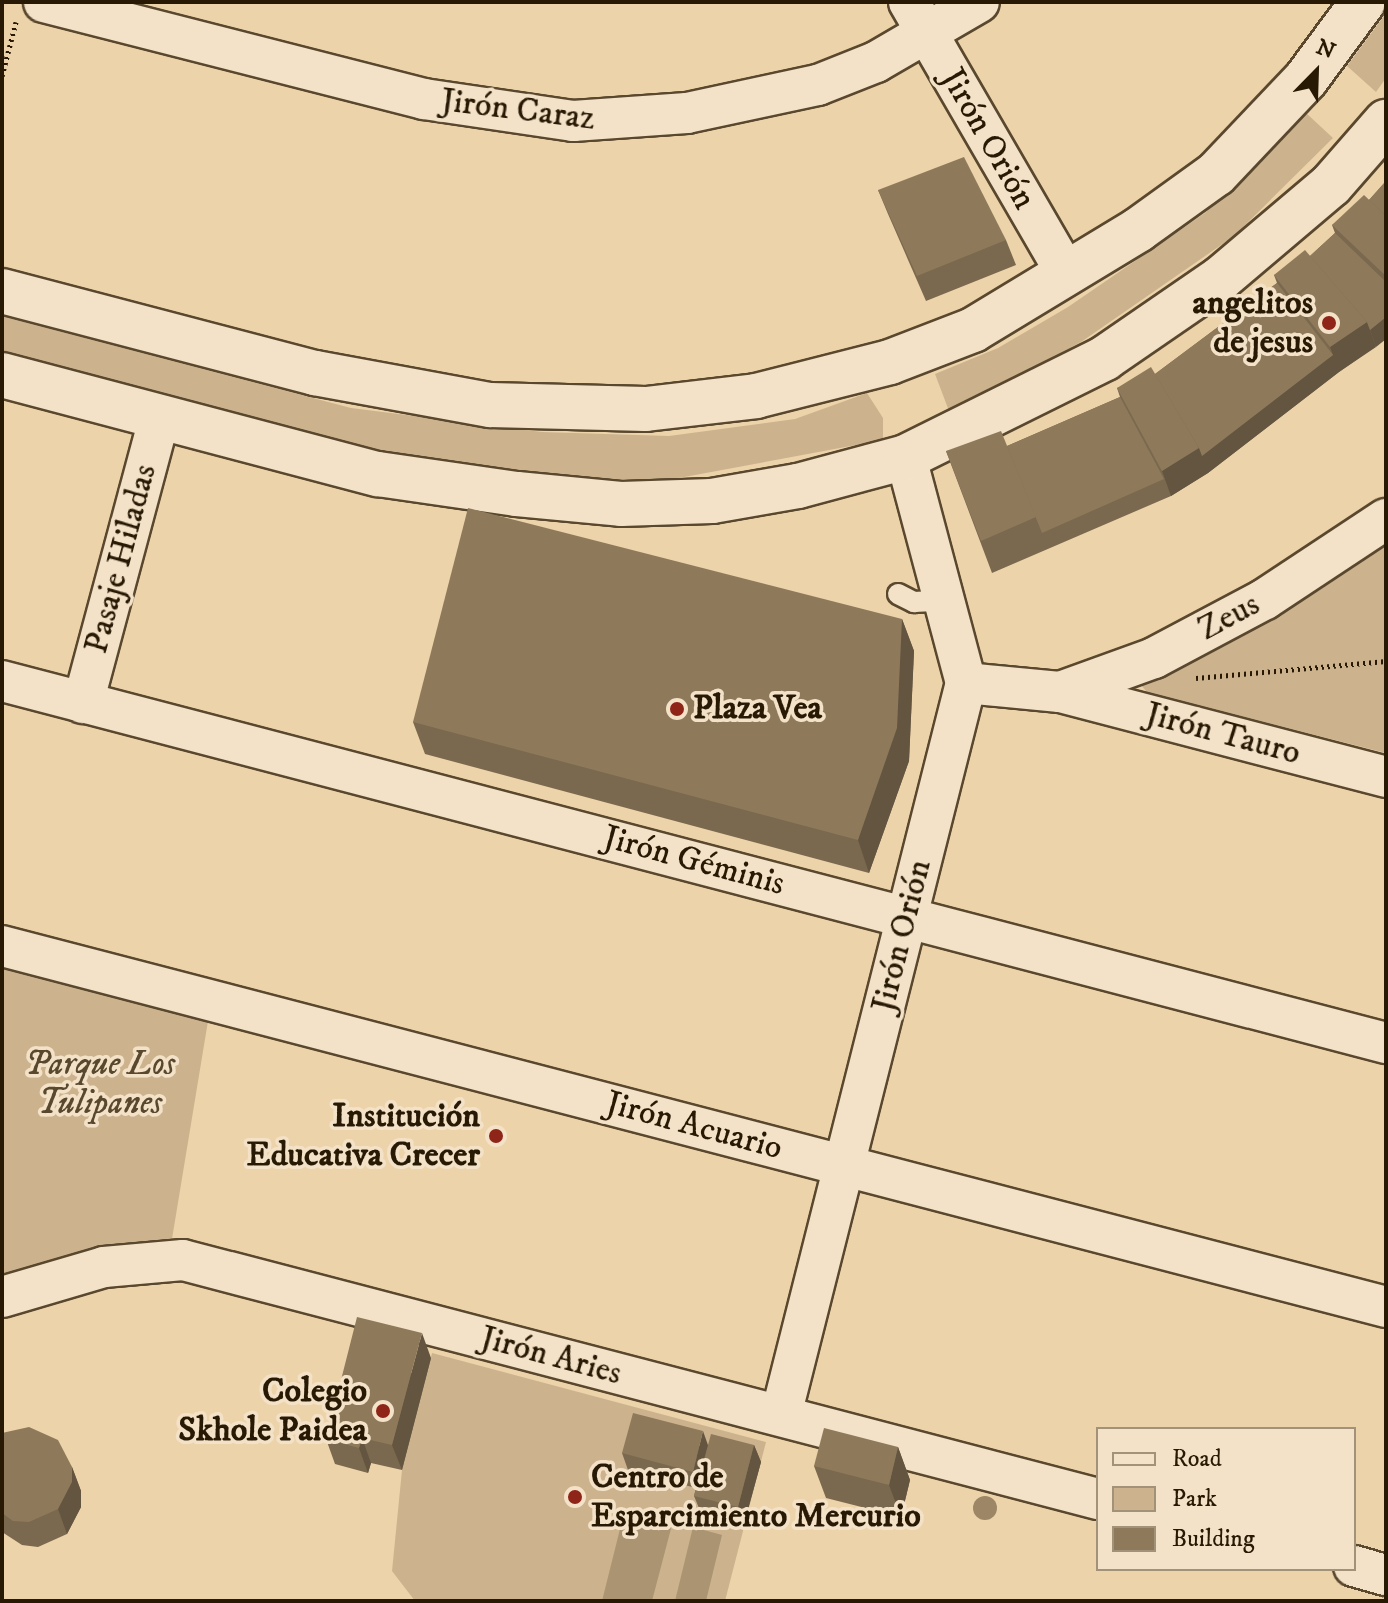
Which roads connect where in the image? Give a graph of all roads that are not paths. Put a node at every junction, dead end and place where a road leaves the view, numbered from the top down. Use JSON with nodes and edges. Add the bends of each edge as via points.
{"nodes":[{"id":1,"x":979,"y":2,"type":"edge"},
{"id":2,"x":1363,"y":2,"type":"edge"},
{"id":3,"x":53,"y":8,"type":"edge"},
{"id":4,"x":918,"y":18,"type":"edge"},
{"id":5,"x":1386,"y":122,"type":"edge"},
{"id":6,"x":1067,"y":275,"type":"junction"},
{"id":7,"x":2,"y":291,"type":"edge"},
{"id":8,"x":2,"y":375,"type":"edge"},
{"id":9,"x":160,"y":416,"type":"junction"},
{"id":10,"x":906,"y":457,"type":"junction"},
{"id":11,"x":1386,"y":519,"type":"edge"},
{"id":12,"x":898,"y":594,"type":"dead end"},
{"id":13,"x":948,"y":600,"type":"junction"},
{"id":14,"x":2,"y":681,"type":"edge"},
{"id":15,"x":966,"y":683,"type":"junction"},
{"id":16,"x":1060,"y":692,"type":"junction"},
{"id":17,"x":83,"y":703,"type":"junction"},
{"id":18,"x":1386,"y":777,"type":"edge"},
{"id":19,"x":907,"y":916,"type":"junction"},
{"id":20,"x":2,"y":946,"type":"edge"},
{"id":21,"x":1386,"y":1043,"type":"edge"},
{"id":22,"x":844,"y":1166,"type":"junction"},
{"id":23,"x":2,"y":1297,"type":"edge"},
{"id":24,"x":1386,"y":1307,"type":"edge"},
{"id":25,"x":781,"y":1415,"type":"junction"},
{"id":26,"x":1096,"y":1498,"type":"edge"},
{"id":27,"x":1356,"y":1567,"type":"edge"},
{"id":28,"x":1386,"y":1575,"type":"edge"}],
"edges":[{"from":1,"to":4,"type":"street","name":"Jirón Caraz"},
{"from":2,"to":6,"type":"main road","via":[[1306,79],[1216,174]]},
{"from":3,"to":4,"type":"street","name":"Jirón Caraz","via":[[424,99],[573,121],[687,113],[845,76]]},
{"from":4,"to":6,"type":"street","name":"Jirón Orión"},
{"from":5,"to":10,"type":"main road","via":[[1331,185],[1207,288],[1105,358]]},
{"from":6,"to":7,"type":"main road","via":[[973,330],[890,362],[756,396],[646,409],[541,409],[372,386]]},
{"from":8,"to":9,"type":"main road"},
{"from":9,"to":10,"type":"main road","via":[[378,474],[621,504],[712,501],[798,486]]},
{"from":9,"to":17,"type":"street","name":"Pasaje Hiladas"},
{"from":10,"to":13,"type":"street","name":"Jirón Orión"},
{"from":11,"to":16,"type":"street","name":"Zeus","via":[[1251,607],[1154,658]]},
{"from":12,"to":13,"type":"lane","via":[[914,602]]},
{"from":13,"to":15,"type":"street","name":"Jirón Orión"},
{"from":14,"to":17,"type":"street","name":"Jirón Géminis"},
{"from":15,"to":16,"type":"street","name":"Jirón Tauro"},
{"from":15,"to":19,"type":"street","name":"Jirón Orión"},
{"from":16,"to":18,"type":"street","name":"Jirón Tauro"},
{"from":17,"to":19,"type":"street","name":"Jirón Géminis"},
{"from":19,"to":21,"type":"street","name":"Jirón Géminis"},
{"from":19,"to":22,"type":"street","name":"Jirón Orión"},
{"from":20,"to":22,"type":"street","name":"Jirón Acuario"},
{"from":22,"to":24,"type":"street","name":"Jirón Acuario"},
{"from":22,"to":25,"type":"street","name":"Jirón Orión"},
{"from":23,"to":25,"type":"street","name":"Jirón Aries","via":[[104,1267],[183,1260]]},
{"from":25,"to":26,"type":"street","name":"Jirón Aries"},
{"from":27,"to":28,"type":"street"}]}
